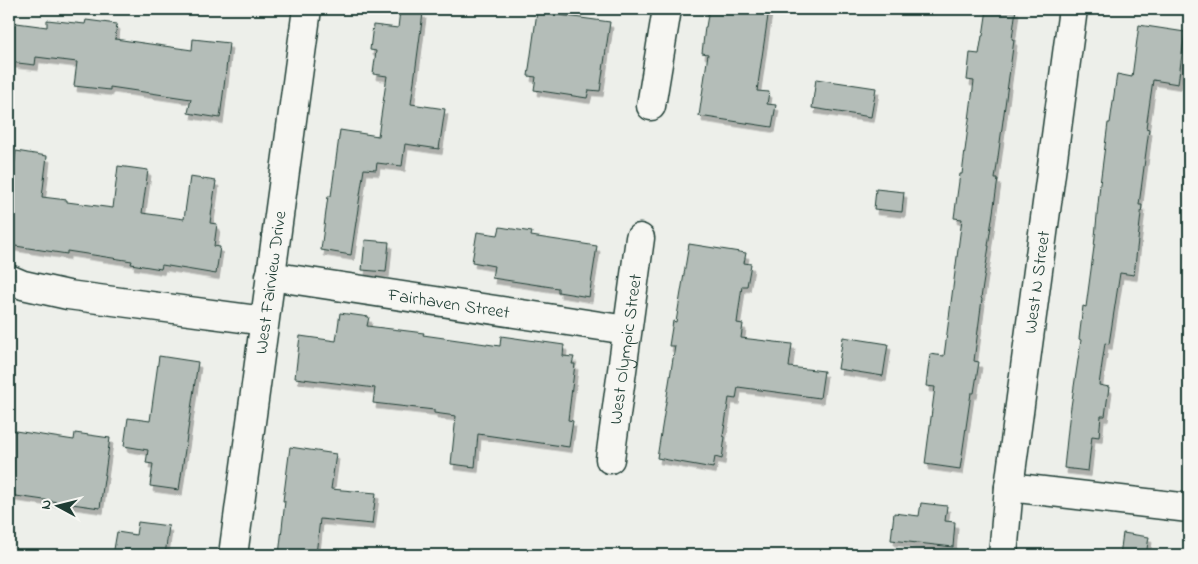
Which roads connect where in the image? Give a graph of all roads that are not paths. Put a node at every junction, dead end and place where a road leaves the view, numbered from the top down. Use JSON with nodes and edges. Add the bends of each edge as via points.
{"nodes":[{"id":1,"x":306,"y":9,"type":"edge"},
{"id":2,"x":667,"y":9,"type":"edge"},
{"id":3,"x":1073,"y":9,"type":"edge"},
{"id":4,"x":651,"y":106,"type":"dead end"},
{"id":5,"x":640,"y":238,"type":"dead end"},
{"id":6,"x":270,"y":276,"type":"junction"},
{"id":7,"x":9,"y":279,"type":"edge"},
{"id":8,"x":264,"y":321,"type":"junction"},
{"id":9,"x":628,"y":330,"type":"junction"},
{"id":10,"x":610,"y":459,"type":"dead end"},
{"id":11,"x":1009,"y":487,"type":"junction"},
{"id":12,"x":1189,"y":508,"type":"edge"},
{"id":13,"x":233,"y":555,"type":"edge"},
{"id":14,"x":1003,"y":555,"type":"edge"}],
"edges":[{"from":1,"to":6,"type":"street","name":"West Fairview Drive"},
{"from":2,"to":4,"type":"street"},
{"from":3,"to":11,"type":"street","name":"West N Street"},
{"from":5,"to":9,"type":"street","name":"West Olympic Street"},
{"from":6,"to":8,"type":"street","name":"West Fairview Drive"},
{"from":6,"to":9,"type":"street","name":"Fairhaven Street"},
{"from":7,"to":8,"type":"street","via":[[68,294]]},
{"from":8,"to":13,"type":"street","name":"West Fairview Drive"},
{"from":9,"to":10,"type":"street","name":"West Olympic Street"},
{"from":11,"to":12,"type":"street"},
{"from":11,"to":14,"type":"street","name":"West N Street"}]}
